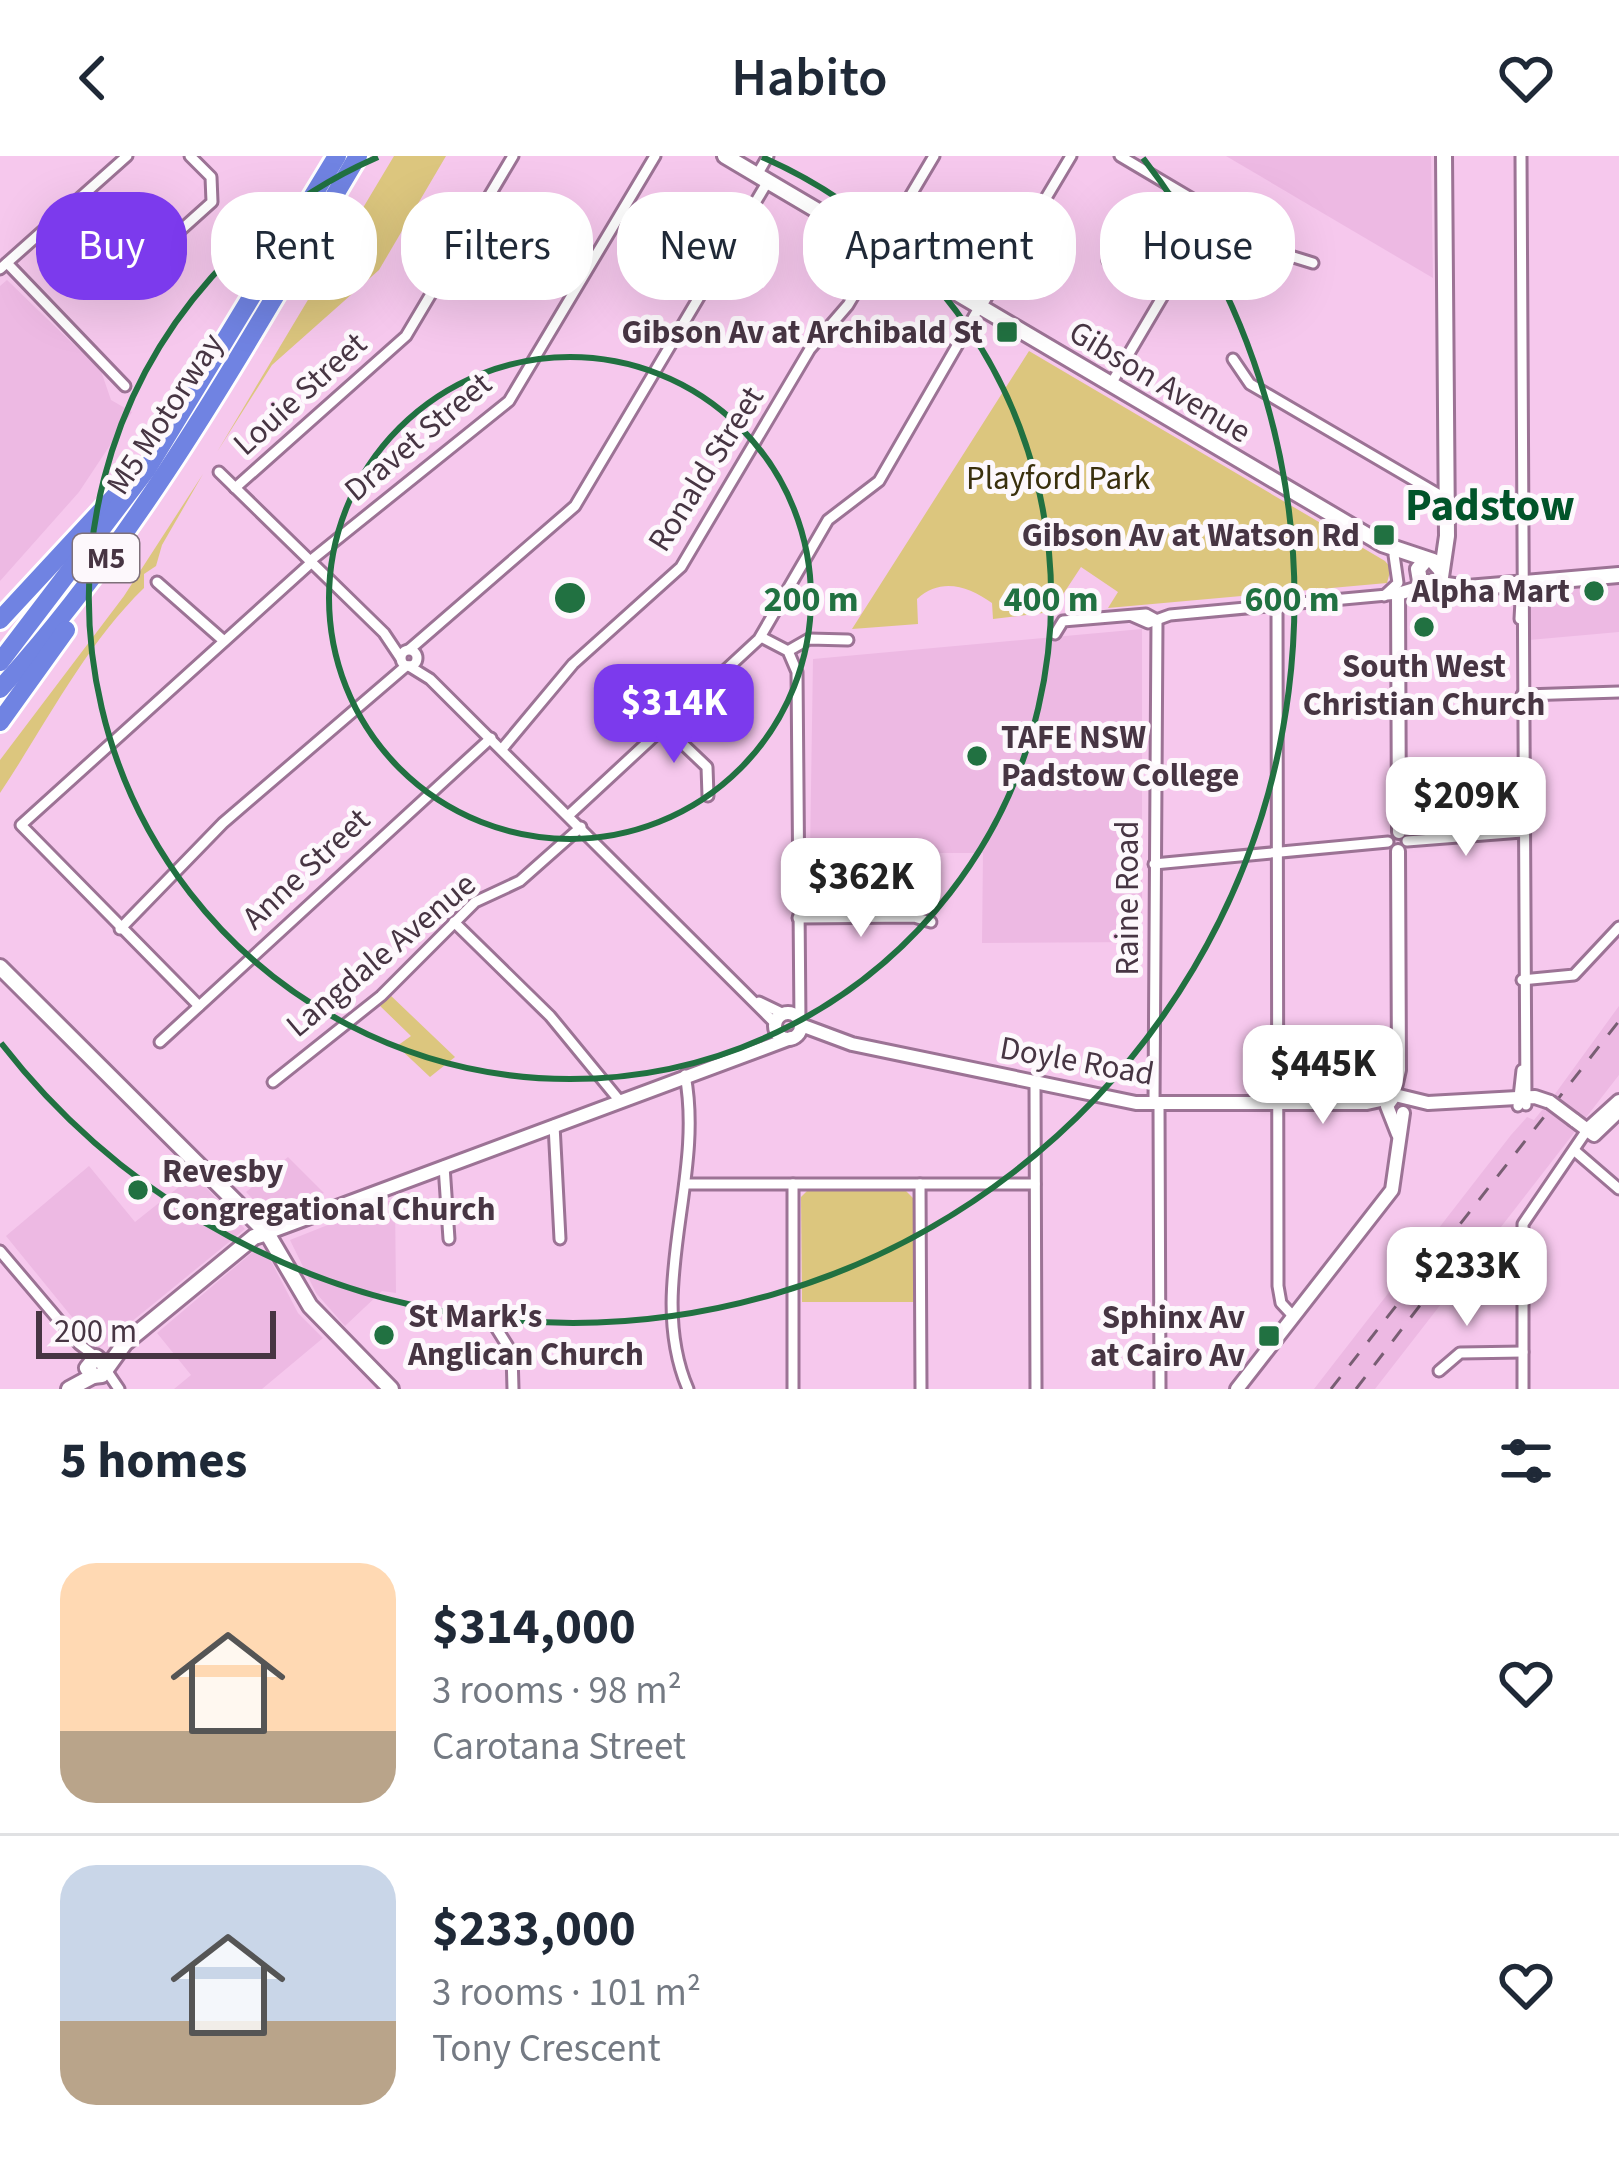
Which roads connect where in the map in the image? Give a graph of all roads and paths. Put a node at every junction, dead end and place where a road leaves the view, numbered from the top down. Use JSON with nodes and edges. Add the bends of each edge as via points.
{"nodes":[{"id":1,"x":103,"y":156,"type":"edge"},
{"id":2,"x":127,"y":156,"type":"edge"},
{"id":3,"x":190,"y":156,"type":"edge"},
{"id":4,"x":337,"y":156,"type":"edge"},
{"id":5,"x":358,"y":156,"type":"edge"},
{"id":6,"x":513,"y":156,"type":"edge"},
{"id":7,"x":655,"y":156,"type":"edge"},
{"id":8,"x":725,"y":156,"type":"edge"},
{"id":9,"x":767,"y":156,"type":"edge"},
{"id":10,"x":934,"y":156,"type":"edge"},
{"id":11,"x":1071,"y":156,"type":"edge"},
{"id":12,"x":1120,"y":156,"type":"edge"},
{"id":13,"x":1444,"y":156,"type":"edge"},
{"id":14,"x":1521,"y":156,"type":"edge"},
{"id":15,"x":115,"y":166,"type":"junction"},
{"id":16,"x":763,"y":178,"type":"junction"},
{"id":17,"x":913,"y":192,"type":"edge"},
{"id":18,"x":1181,"y":192,"type":"edge"},
{"id":19,"x":803,"y":202,"type":"edge"},
{"id":20,"x":187,"y":224,"type":"edge"},
{"id":21,"x":1295,"y":257,"type":"edge"},
{"id":22,"x":1313,"y":263,"type":"dead end"},
{"id":23,"x":3,"y":266,"type":"edge"},
{"id":24,"x":850,"y":300,"type":"edge"},
{"id":25,"x":969,"y":300,"type":"edge"},
{"id":26,"x":1161,"y":300,"type":"edge"},
{"id":27,"x":981,"y":307,"type":"junction"},
{"id":28,"x":1233,"y":359,"type":"dead end"},
{"id":29,"x":1111,"y":384,"type":"junction"},
{"id":30,"x":125,"y":386,"type":"dead end"},
{"id":31,"x":179,"y":422,"type":"junction"},
{"id":32,"x":176,"y":460,"type":"junction"},
{"id":33,"x":219,"y":472,"type":"dead end"},
{"id":34,"x":235,"y":488,"type":"junction"},
{"id":35,"x":1448,"y":500,"type":"junction"},
{"id":36,"x":1388,"y":549,"type":"junction"},
{"id":37,"x":311,"y":562,"type":"junction"},
{"id":38,"x":1429,"y":573,"type":"junction"},
{"id":39,"x":1619,"y":574,"type":"edge"},
{"id":40,"x":157,"y":582,"type":"dead end"},
{"id":41,"x":1522,"y":583,"type":"junction"},
{"id":42,"x":1391,"y":595,"type":"junction"},
{"id":43,"x":1277,"y":605,"type":"junction"},
{"id":44,"x":0,"y":620,"type":"edge"},
{"id":45,"x":1157,"y":620,"type":"junction"},
{"id":46,"x":1055,"y":634,"type":"dead end"},
{"id":47,"x":760,"y":637,"type":"junction"},
{"id":48,"x":224,"y":640,"type":"junction"},
{"id":49,"x":848,"y":640,"type":"dead end"},
{"id":50,"x":788,"y":651,"type":"junction"},
{"id":51,"x":408,"y":657,"type":"junction"},
{"id":52,"x":0,"y":662,"type":"edge"},
{"id":53,"x":0,"y":689,"type":"edge"},
{"id":54,"x":1619,"y":692,"type":"edge"},
{"id":55,"x":1522,"y":695,"type":"junction"},
{"id":56,"x":0,"y":722,"type":"edge"},
{"id":57,"x":665,"y":727,"type":"junction"},
{"id":58,"x":491,"y":739,"type":"junction"},
{"id":59,"x":502,"y":749,"type":"junction"},
{"id":60,"x":708,"y":796,"type":"dead end"},
{"id":61,"x":569,"y":815,"type":"junction"},
{"id":62,"x":581,"y":827,"type":"junction"},
{"id":63,"x":1522,"y":832,"type":"junction"},
{"id":64,"x":1398,"y":841,"type":"junction"},
{"id":65,"x":1278,"y":853,"type":"junction"},
{"id":66,"x":1154,"y":864,"type":"junction"},
{"id":67,"x":798,"y":918,"type":"junction"},
{"id":68,"x":454,"y":922,"type":"junction"},
{"id":69,"x":931,"y":922,"type":"dead end"},
{"id":70,"x":1619,"y":927,"type":"edge"},
{"id":71,"x":120,"y":929,"type":"junction"},
{"id":72,"x":2,"y":971,"type":"edge"},
{"id":73,"x":1522,"y":980,"type":"junction"},
{"id":74,"x":797,"y":992,"type":"junction"},
{"id":75,"x":199,"y":1006,"type":"junction"},
{"id":76,"x":781,"y":1020,"type":"junction"},
{"id":77,"x":797,"y":1030,"type":"junction"},
{"id":78,"x":160,"y":1042,"type":"dead end"},
{"id":79,"x":752,"y":1050,"type":"junction"},
{"id":80,"x":685,"y":1076,"type":"junction"},
{"id":81,"x":273,"y":1082,"type":"dead end"},
{"id":82,"x":1035,"y":1082,"type":"junction"},
{"id":83,"x":619,"y":1100,"type":"junction"},
{"id":84,"x":1619,"y":1101,"type":"edge"},
{"id":85,"x":1522,"y":1102,"type":"junction"},
{"id":86,"x":1157,"y":1104,"type":"junction"},
{"id":87,"x":1278,"y":1104,"type":"junction"},
{"id":88,"x":1398,"y":1105,"type":"junction"},
{"id":89,"x":1619,"y":1111,"type":"edge"},
{"id":90,"x":554,"y":1125,"type":"junction"},
{"id":91,"x":1591,"y":1133,"type":"junction"},
{"id":92,"x":1575,"y":1151,"type":"junction"},
{"id":93,"x":444,"y":1166,"type":"junction"},
{"id":94,"x":685,"y":1184,"type":"junction"},
{"id":95,"x":793,"y":1184,"type":"junction"},
{"id":96,"x":920,"y":1184,"type":"junction"},
{"id":97,"x":1036,"y":1184,"type":"junction"},
{"id":98,"x":1619,"y":1189,"type":"edge"},
{"id":99,"x":267,"y":1232,"type":"junction"},
{"id":100,"x":449,"y":1239,"type":"dead end"},
{"id":101,"x":560,"y":1239,"type":"dead end"},
{"id":102,"x":0,"y":1251,"type":"edge"},
{"id":103,"x":1296,"y":1313,"type":"junction"},
{"id":104,"x":492,"y":1321,"type":"dead end"},
{"id":105,"x":1523,"y":1352,"type":"junction"},
{"id":106,"x":97,"y":1367,"type":"junction"},
{"id":107,"x":1439,"y":1371,"type":"dead end"},
{"id":108,"x":72,"y":1387,"type":"edge"},
{"id":109,"x":116,"y":1389,"type":"edge"},
{"id":110,"x":391,"y":1389,"type":"edge"},
{"id":111,"x":513,"y":1389,"type":"edge"},
{"id":112,"x":688,"y":1389,"type":"edge"},
{"id":113,"x":794,"y":1389,"type":"edge"},
{"id":114,"x":921,"y":1389,"type":"edge"},
{"id":115,"x":1036,"y":1389,"type":"edge"},
{"id":116,"x":1160,"y":1389,"type":"edge"},
{"id":117,"x":1237,"y":1389,"type":"edge"},
{"id":118,"x":1523,"y":1389,"type":"edge"}],
"edges":[{"from":1,"to":15,"type":"street"},
{"from":2,"to":15,"type":"street"},
{"from":3,"to":20,"type":"street","via":[[211,177],[212,202]]},
{"from":4,"to":31,"type":"highway","name":"M5 Motorway","number":"M5"},
{"from":5,"to":32,"type":"highway","name":"M5 Motorway","number":"M5"},
{"from":6,"to":34,"type":"street","name":"Louie Street","via":[[406,335]]},
{"from":7,"to":37,"type":"street","name":"Dravet Street","via":[[509,401]]},
{"from":8,"to":16,"type":"main road","name":"Gibson Avenue"},
{"from":9,"to":16,"type":"street"},
{"from":10,"to":17,"type":"street","name":"Ronald Street"},
{"from":11,"to":27,"type":"street"},
{"from":12,"to":18,"type":"street"},
{"from":13,"to":35,"type":"main road"},
{"from":14,"to":41,"type":"street"},
{"from":15,"to":23,"type":"street"},
{"from":16,"to":19,"type":"main road","name":"Gibson Avenue"},
{"from":16,"to":51,"type":"street","via":[[575,506]]},
{"from":21,"to":22,"type":"street"},
{"from":23,"to":30,"type":"street"},
{"from":24,"to":59,"type":"street","name":"Ronald Street","via":[[810,350],[681,568],[569,668]]},
{"from":25,"to":27,"type":"main road","name":"Gibson Avenue"},
{"from":26,"to":29,"type":"street"},
{"from":27,"to":29,"type":"main road","name":"Gibson Avenue"},
{"from":27,"to":47,"type":"street","via":[[879,481],[830,517]]},
{"from":28,"to":35,"type":"street","via":[[1250,383]]},
{"from":29,"to":36,"type":"main road","name":"Gibson Avenue"},
{"from":31,"to":44,"type":"highway"},
{"from":31,"to":52,"type":"highway","name":"M5 Motorway","number":"M5"},
{"from":32,"to":53,"type":"highway","name":"M5 Motorway","number":"M5"},
{"from":32,"to":56,"type":"highway"},
{"from":33,"to":34,"type":"street"},
{"from":34,"to":37,"type":"street"},
{"from":35,"to":38,"type":"main road","via":[[1448,536]]},
{"from":36,"to":38,"type":"main road","name":"Gibson Avenue"},
{"from":36,"to":42,"type":"street","via":[[1398,583]]},
{"from":37,"to":48,"type":"street","name":"Dravet Street"},
{"from":37,"to":51,"type":"street"},
{"from":38,"to":41,"type":"main road","name":"Gibson Avenue","via":[[1467,588]]},
{"from":38,"to":42,"type":"street"},
{"from":39,"to":41,"type":"main road"},
{"from":40,"to":48,"type":"street"},
{"from":41,"to":55,"type":"street"},
{"from":42,"to":43,"type":"street"},
{"from":42,"to":64,"type":"street"},
{"from":43,"to":45,"type":"street"},
{"from":43,"to":65,"type":"street"},
{"from":45,"to":46,"type":"street","via":[[1063,621]]},
{"from":45,"to":66,"type":"street","name":"Raine Road"},
{"from":47,"to":50,"type":"street"},
{"from":47,"to":57,"type":"street"},
{"from":48,"to":71,"type":"street","name":"Dravet Street","via":[[21,825]]},
{"from":49,"to":50,"type":"street","via":[[808,639]]},
{"from":50,"to":67,"type":"street","via":[[797,677]]},
{"from":51,"to":58,"type":"street"},
{"from":51,"to":71,"type":"street","via":[[223,823]]},
{"from":54,"to":55,"type":"street"},
{"from":55,"to":63,"type":"street"},
{"from":57,"to":60,"type":"street","via":[[707,767]]},
{"from":57,"to":61,"type":"street"},
{"from":58,"to":59,"type":"street"},
{"from":58,"to":75,"type":"street","name":"Anne Street"},
{"from":59,"to":61,"type":"street"},
{"from":61,"to":62,"type":"street"},
{"from":62,"to":68,"type":"street","name":"Langdale Avenue","via":[[520,881],[481,898]]},
{"from":62,"to":76,"type":"street"},
{"from":63,"to":64,"type":"street"},
{"from":63,"to":73,"type":"street"},
{"from":64,"to":65,"type":"street"},
{"from":64,"to":88,"type":"street"},
{"from":65,"to":66,"type":"street"},
{"from":65,"to":87,"type":"street"},
{"from":66,"to":86,"type":"street","name":"Raine Road"},
{"from":67,"to":69,"type":"street"},
{"from":67,"to":74,"type":"street"},
{"from":68,"to":81,"type":"street","name":"Langdale Avenue","via":[[385,992]]},
{"from":68,"to":83,"type":"street","via":[[550,1016]]},
{"from":70,"to":73,"type":"street","via":[[1574,975]]},
{"from":71,"to":75,"type":"street"},
{"from":72,"to":99,"type":"main road"},
{"from":73,"to":85,"type":"street"},
{"from":74,"to":76,"type":"street"},
{"from":74,"to":77,"type":"street"},
{"from":75,"to":78,"type":"street","name":"Anne Street"},
{"from":76,"to":77,"type":"street"},
{"from":76,"to":77,"type":"street","via":[[781,1037]]},
{"from":76,"to":79,"type":"street"},
{"from":77,"to":79,"type":"street"},
{"from":77,"to":82,"type":"street","name":"Doyle Road"},
{"from":79,"to":80,"type":"street"},
{"from":80,"to":83,"type":"street"},
{"from":80,"to":94,"type":"street"},
{"from":82,"to":86,"type":"street","name":"Doyle Road"},
{"from":82,"to":97,"type":"street"},
{"from":83,"to":90,"type":"street"},
{"from":84,"to":91,"type":"street"},
{"from":85,"to":88,"type":"street","name":"Doyle Road"},
{"from":85,"to":91,"type":"street","name":"Doyle Road","bridge":true,"via":[[1550,1102]]},
{"from":86,"to":87,"type":"street","name":"Doyle Road"},
{"from":86,"to":116,"type":"street","name":"Raine Road"},
{"from":87,"to":88,"type":"street","name":"Doyle Road"},
{"from":87,"to":103,"type":"street","via":[[1279,1290]]},
{"from":88,"to":103,"type":"street","via":[[1392,1190]]},
{"from":89,"to":91,"type":"street"},
{"from":90,"to":93,"type":"street"},
{"from":90,"to":101,"type":"street"},
{"from":91,"to":92,"type":"street"},
{"from":92,"to":98,"type":"street"},
{"from":92,"to":105,"type":"street","via":[[1523,1224]]},
{"from":93,"to":99,"type":"street"},
{"from":93,"to":100,"type":"street"},
{"from":94,"to":95,"type":"street"},
{"from":94,"to":112,"type":"street","via":[[675,1230],[675,1345]]},
{"from":95,"to":96,"type":"street"},
{"from":95,"to":113,"type":"street"},
{"from":96,"to":97,"type":"street"},
{"from":96,"to":114,"type":"street"},
{"from":97,"to":115,"type":"street"},
{"from":99,"to":106,"type":"main road"},
{"from":99,"to":110,"type":"main road","via":[[310,1306]]},
{"from":102,"to":106,"type":"street"},
{"from":103,"to":117,"type":"street"},
{"from":104,"to":111,"type":"street","via":[[512,1353]]},
{"from":105,"to":107,"type":"street","via":[[1460,1353]]},
{"from":105,"to":118,"type":"street"},
{"from":106,"to":108,"type":"main road"},
{"from":106,"to":109,"type":"street"}]}
